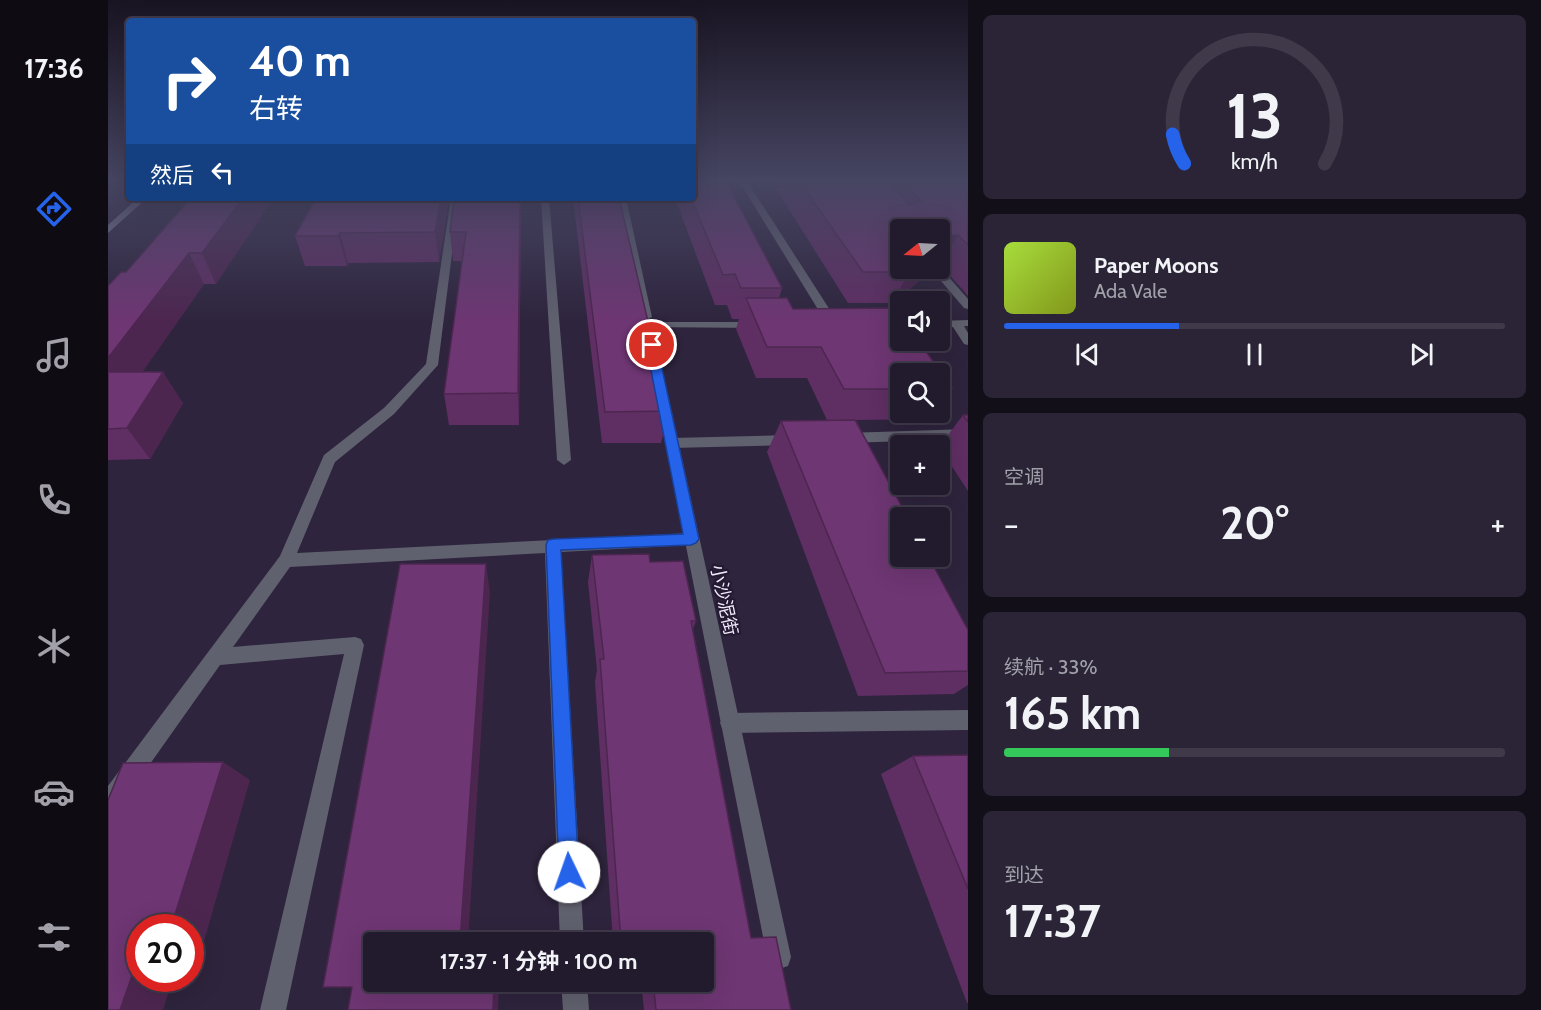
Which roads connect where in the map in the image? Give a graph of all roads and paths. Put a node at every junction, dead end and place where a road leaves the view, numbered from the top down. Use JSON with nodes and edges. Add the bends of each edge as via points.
{"nodes":[{"id":1,"x":451,"y":228,"type":"edge"},
{"id":2,"x":548,"y":228,"type":"edge"},
{"id":3,"x":628,"y":228,"type":"edge"},
{"id":4,"x":772,"y":228,"type":"edge"},
{"id":5,"x":945,"y":279,"type":"edge"},
{"id":6,"x":968,"y":306,"type":"edge"},
{"id":7,"x":962,"y":323,"type":"edge"},
{"id":8,"x":833,"y":324,"type":"edge"},
{"id":9,"x":648,"y":325,"type":"junction"},
{"id":10,"x":775,"y":325,"type":"edge"},
{"id":11,"x":968,"y":342,"type":"edge"},
{"id":12,"x":652,"y":347,"type":"edge"},
{"id":13,"x":658,"y":379,"type":"edge"},
{"id":14,"x":968,"y":434,"type":"edge"},
{"id":15,"x":838,"y":438,"type":"edge"},
{"id":16,"x":802,"y":439,"type":"edge"},
{"id":17,"x":672,"y":443,"type":"junction"},
{"id":18,"x":564,"y":459,"type":"dead end"},
{"id":19,"x":691,"y":539,"type":"junction"},
{"id":20,"x":554,"y":545,"type":"junction"},
{"id":21,"x":286,"y":560,"type":"junction"},
{"id":22,"x":216,"y":657,"type":"junction"},
{"id":23,"x":968,"y":720,"type":"edge"},
{"id":24,"x":730,"y":723,"type":"junction"},
{"id":25,"x":108,"y":804,"type":"edge"},
{"id":26,"x":572,"y":932,"type":"edge"},
{"id":27,"x":783,"y":976,"type":"edge"},
{"id":28,"x":575,"y":992,"type":"edge"},
{"id":29,"x":273,"y":1010,"type":"edge"},
{"id":30,"x":576,"y":1010,"type":"edge"}],
"edges":[{"from":1,"to":21,"type":"street","via":[[432,365],[389,411],[329,459]]},
{"from":2,"to":18,"type":"street"},
{"from":3,"to":9,"type":"street"},
{"from":4,"to":8,"type":"street"},
{"from":5,"to":6,"type":"street"},
{"from":7,"to":11,"type":"street"},
{"from":9,"to":10,"type":"street"},
{"from":9,"to":12,"type":"street"},
{"from":13,"to":17,"type":"street","name":"小沙泥街"},
{"from":14,"to":15,"type":"street"},
{"from":16,"to":17,"type":"street"},
{"from":17,"to":19,"type":"street","name":"小沙泥街"},
{"from":19,"to":20,"type":"street"},
{"from":19,"to":24,"type":"street","name":"小沙泥街"},
{"from":20,"to":21,"type":"street"},
{"from":20,"to":26,"type":"street"},
{"from":21,"to":22,"type":"street"},
{"from":22,"to":25,"type":"street"},
{"from":22,"to":29,"type":"street","via":[[355,645]]},
{"from":23,"to":24,"type":"street"},
{"from":24,"to":27,"type":"street","name":"小沙泥街"},
{"from":28,"to":30,"type":"street"}]}
